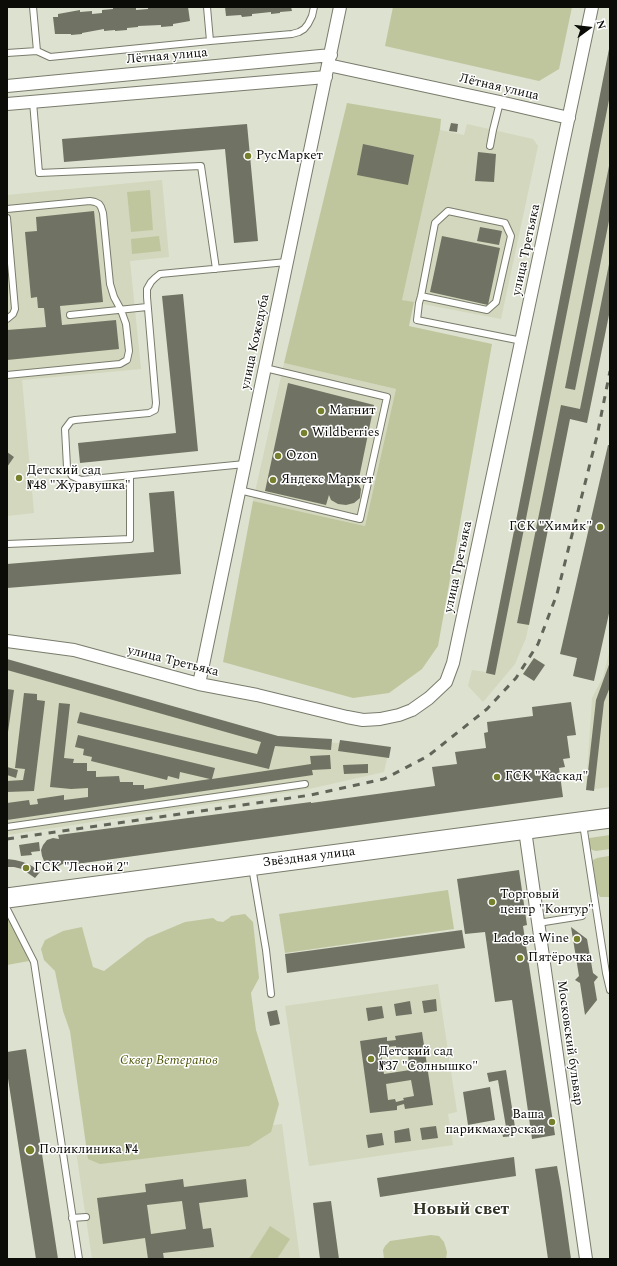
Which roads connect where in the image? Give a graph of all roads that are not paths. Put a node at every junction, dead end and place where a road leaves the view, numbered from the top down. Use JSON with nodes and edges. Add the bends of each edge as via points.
{"nodes":[{"id":1,"x":33,"y":7,"type":"edge"},
{"id":2,"x":208,"y":7,"type":"edge"},
{"id":3,"x":314,"y":7,"type":"edge"},
{"id":4,"x":340,"y":7,"type":"edge"},
{"id":5,"x":592,"y":7,"type":"edge"},
{"id":6,"x":210,"y":41,"type":"junction"},
{"id":7,"x":38,"y":51,"type":"junction"},
{"id":8,"x":7,"y":53,"type":"edge"},
{"id":9,"x":328,"y":66,"type":"junction"},
{"id":10,"x":7,"y":86,"type":"edge"},
{"id":11,"x":33,"y":102,"type":"junction"},
{"id":12,"x":500,"y":102,"type":"junction"},
{"id":13,"x":7,"y":104,"type":"edge"},
{"id":14,"x":569,"y":118,"type":"junction"},
{"id":15,"x":490,"y":146,"type":"dead end"},
{"id":16,"x":7,"y":209,"type":"edge"},
{"id":17,"x":7,"y":218,"type":"edge"},
{"id":18,"x":287,"y":262,"type":"junction"},
{"id":19,"x":216,"y":269,"type":"junction"},
{"id":20,"x":421,"y":296,"type":"junction"},
{"id":21,"x":147,"y":307,"type":"junction"},
{"id":22,"x":121,"y":310,"type":"junction"},
{"id":23,"x":70,"y":315,"type":"dead end"},
{"id":24,"x":7,"y":319,"type":"edge"},
{"id":25,"x":522,"y":341,"type":"junction"},
{"id":26,"x":265,"y":368,"type":"junction"},
{"id":27,"x":7,"y":374,"type":"edge"},
{"id":28,"x":245,"y":464,"type":"junction"},
{"id":29,"x":130,"y":476,"type":"junction"},
{"id":30,"x":239,"y":490,"type":"junction"},
{"id":31,"x":7,"y":544,"type":"edge"},
{"id":32,"x":7,"y":641,"type":"edge"},
{"id":33,"x":199,"y":684,"type":"junction"},
{"id":34,"x":305,"y":784,"type":"dead end"},
{"id":35,"x":610,"y":818,"type":"edge"},
{"id":36,"x":583,"y":822,"type":"junction"},
{"id":37,"x":7,"y":827,"type":"edge"},
{"id":38,"x":525,"y":830,"type":"junction"},
{"id":39,"x":251,"y":866,"type":"junction"},
{"id":40,"x":7,"y":898,"type":"edge"},
{"id":41,"x":7,"y":909,"type":"edge"},
{"id":42,"x":582,"y":916,"type":"dead end"},
{"id":43,"x":538,"y":923,"type":"junction"},
{"id":44,"x":610,"y":990,"type":"edge"},
{"id":45,"x":271,"y":994,"type":"dead end"},
{"id":46,"x":86,"y":1216,"type":"dead end"},
{"id":47,"x":72,"y":1218,"type":"junction"},
{"id":48,"x":79,"y":1259,"type":"edge"},
{"id":49,"x":586,"y":1259,"type":"edge"}],
"edges":[{"from":1,"to":7,"type":"lane"},
{"from":2,"to":6,"type":"lane"},
{"from":3,"to":6,"type":"lane","via":[[308,24],[299,32]]},
{"from":4,"to":9,"type":"street","name":"улица Кожедуба"},
{"from":5,"to":14,"type":"street","name":"улица Третьяка"},
{"from":6,"to":7,"type":"lane","via":[[50,57]]},
{"from":7,"to":8,"type":"lane"},
{"from":9,"to":10,"type":"street","name":"Лётная улица"},
{"from":9,"to":11,"type":"street","name":"Лётная улица"},
{"from":9,"to":12,"type":"street","name":"Лётная улица"},
{"from":9,"to":18,"type":"street","name":"улица Кожедуба"},
{"from":11,"to":13,"type":"street","name":"Лётная улица"},
{"from":11,"to":19,"type":"lane","via":[[39,173],[201,166]]},
{"from":12,"to":14,"type":"street","name":"Лётная улица"},
{"from":12,"to":15,"type":"lane"},
{"from":14,"to":25,"type":"street","name":"улица Третьяка"},
{"from":16,"to":22,"type":"lane","via":[[90,201],[99,204],[103,213],[110,284]]},
{"from":17,"to":24,"type":"lane","via":[[15,309]]},
{"from":18,"to":19,"type":"lane"},
{"from":18,"to":26,"type":"street","name":"улица Кожедуба"},
{"from":19,"to":21,"type":"lane","via":[[160,274],[147,288]]},
{"from":20,"to":20,"type":"lane","via":[[435,224],[448,211],[504,223],[511,236],[496,302],[488,310]]},
{"from":20,"to":25,"type":"lane","via":[[417,320]]},
{"from":21,"to":22,"type":"lane"},
{"from":21,"to":29,"type":"lane","via":[[155,410],[149,413],[75,420],[65,429],[67,467],[76,479]]},
{"from":22,"to":23,"type":"lane"},
{"from":22,"to":27,"type":"lane","via":[[127,328],[129,351],[129,356],[124,362]]},
{"from":25,"to":33,"type":"street","name":"улица Третьяка","via":[[453,663],[446,682],[412,710],[380,719],[363,720]]},
{"from":26,"to":28,"type":"street","name":"улица Кожедуба"},
{"from":26,"to":30,"type":"lane","via":[[388,396],[360,519]]},
{"from":28,"to":29,"type":"lane"},
{"from":28,"to":30,"type":"street","name":"улица Кожедуба"},
{"from":29,"to":31,"type":"lane","via":[[130,539]]},
{"from":30,"to":33,"type":"street","name":"улица Кожедуба"},
{"from":32,"to":33,"type":"street","name":"улица Третьяка","via":[[74,650]]},
{"from":34,"to":37,"type":"lane"},
{"from":35,"to":36,"type":"main road","name":"Звёздная улица"},
{"from":36,"to":38,"type":"main road","name":"Звёздная улица"},
{"from":36,"to":44,"type":"lane"},
{"from":38,"to":39,"type":"main road","name":"Звёздная улица"},
{"from":38,"to":43,"type":"street","name":"Московский бульвар"},
{"from":39,"to":40,"type":"main road","name":"Звёздная улица"},
{"from":39,"to":45,"type":"lane"},
{"from":41,"to":47,"type":"lane","via":[[34,962]]},
{"from":42,"to":43,"type":"lane","via":[[556,918]]},
{"from":43,"to":49,"type":"street","name":"Московский бульвар"},
{"from":46,"to":47,"type":"lane"},
{"from":47,"to":48,"type":"lane"}]}
